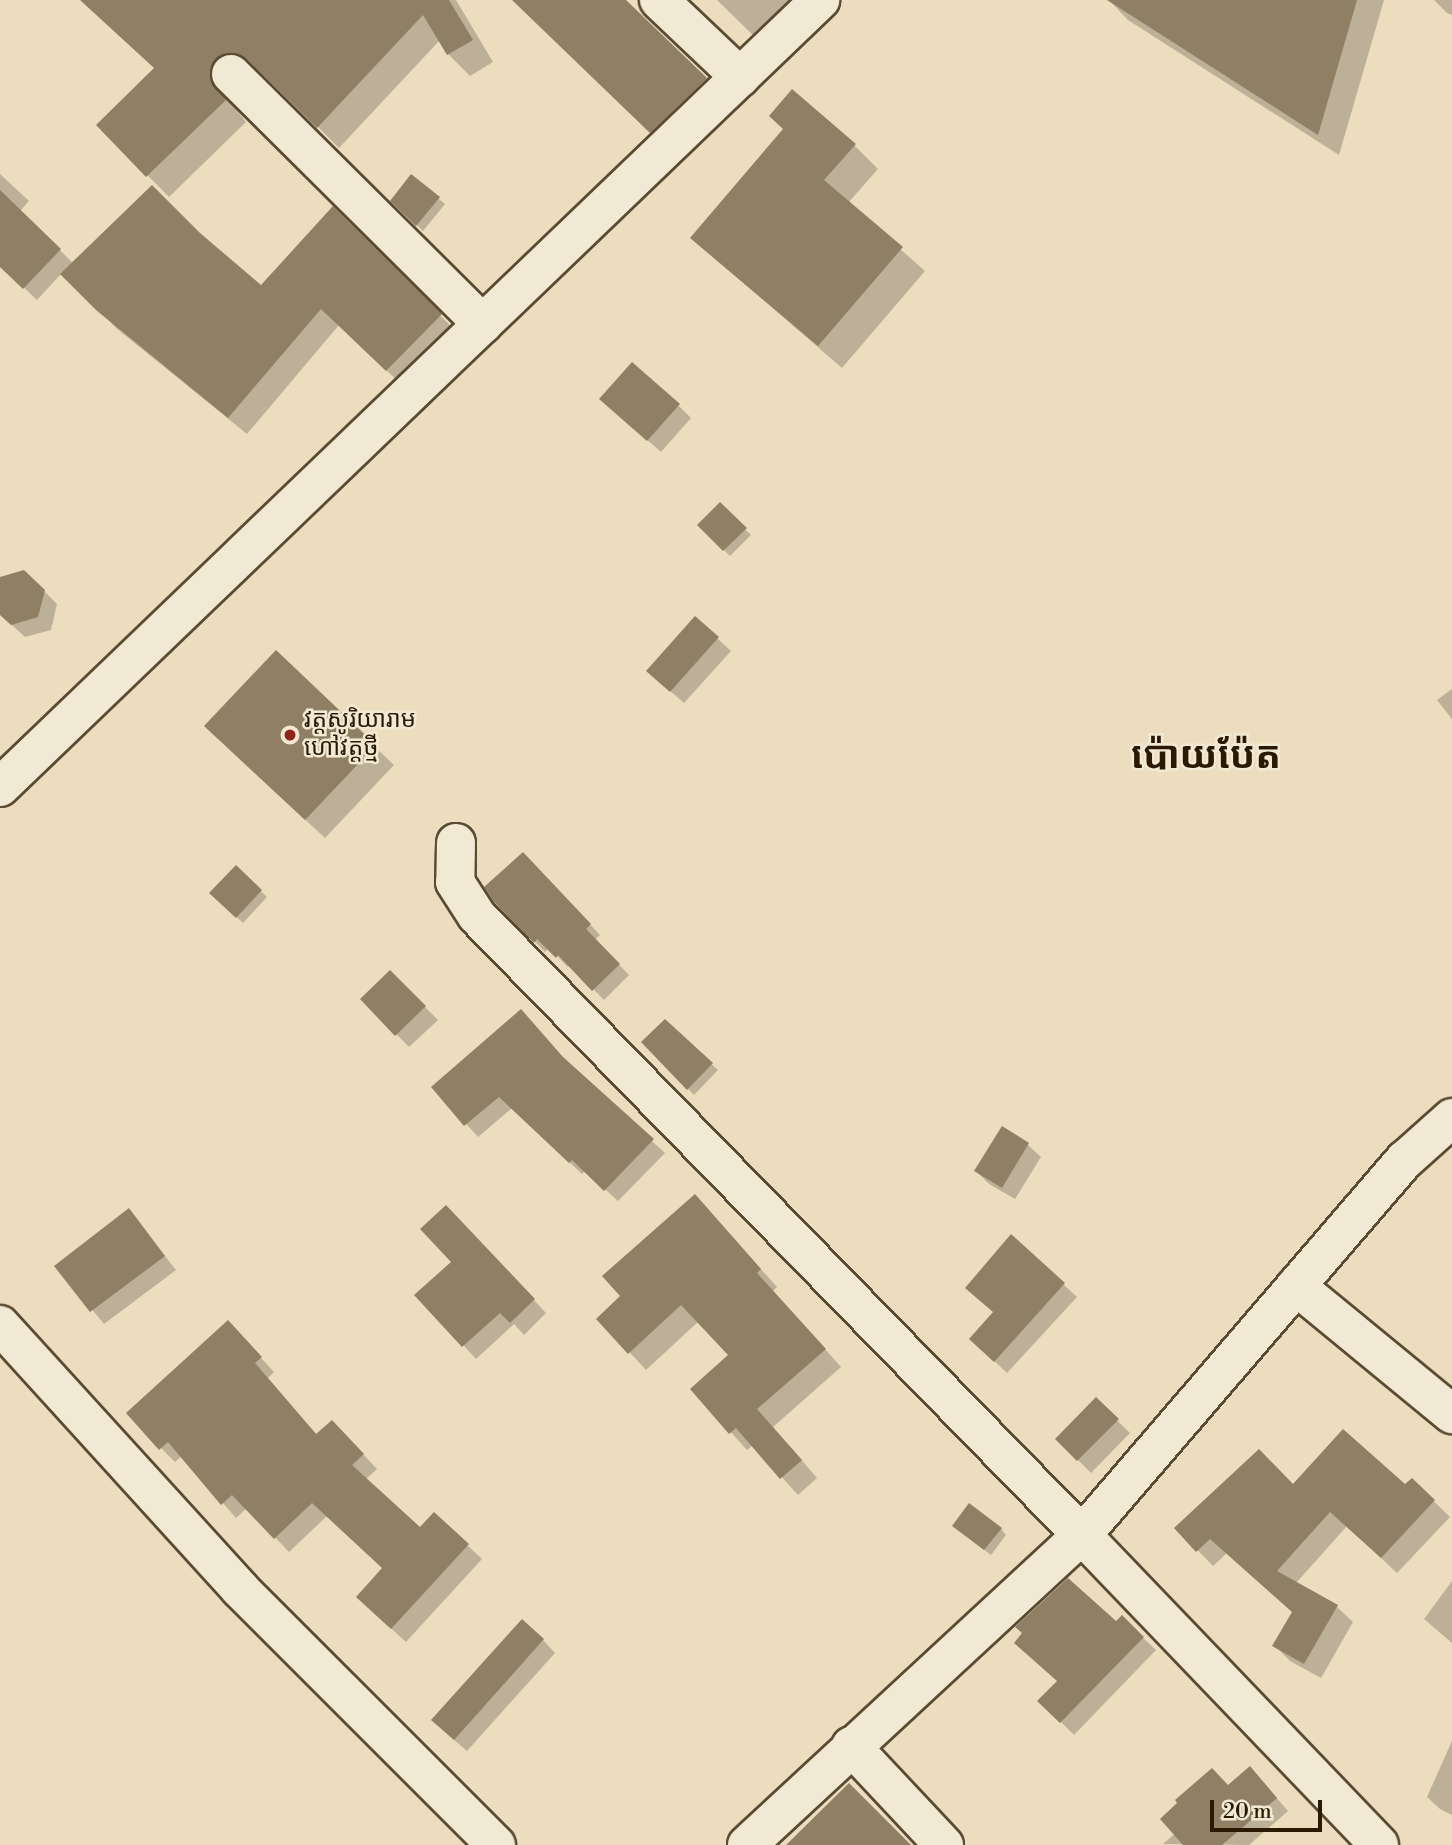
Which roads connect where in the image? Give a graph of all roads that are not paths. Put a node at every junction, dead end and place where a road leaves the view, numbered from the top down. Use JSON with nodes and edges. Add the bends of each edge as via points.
{"nodes":[{"id":1,"x":659,"y":0,"type":"edge"},
{"id":2,"x":820,"y":0,"type":"edge"},
{"id":3,"x":232,"y":74,"type":"dead end"},
{"id":4,"x":740,"y":77,"type":"junction"},
{"id":5,"x":483,"y":324,"type":"junction"},
{"id":6,"x":0,"y":787,"type":"edge"},
{"id":7,"x":456,"y":843,"type":"dead end"},
{"id":8,"x":1452,"y":1118,"type":"edge"},
{"id":9,"x":1296,"y":1286,"type":"junction"},
{"id":10,"x":0,"y":1325,"type":"edge"},
{"id":11,"x":1452,"y":1414,"type":"edge"},
{"id":12,"x":1082,"y":1535,"type":"junction"},
{"id":13,"x":851,"y":1746,"type":"junction"},
{"id":14,"x":496,"y":1845,"type":"edge"},
{"id":15,"x":747,"y":1845,"type":"edge"},
{"id":16,"x":944,"y":1845,"type":"edge"},
{"id":17,"x":1378,"y":1845,"type":"edge"}],
"edges":[{"from":1,"to":4,"type":"street"},
{"from":2,"to":4,"type":"street"},
{"from":3,"to":5,"type":"street"},
{"from":4,"to":5,"type":"street"},
{"from":5,"to":6,"type":"street"},
{"from":7,"to":12,"type":"street","via":[[456,882],[477,916]]},
{"from":8,"to":9,"type":"street","via":[[1405,1160]]},
{"from":9,"to":11,"type":"street"},
{"from":9,"to":12,"type":"street"},
{"from":10,"to":14,"type":"street","via":[[240,1589]]},
{"from":12,"to":13,"type":"street"},
{"from":12,"to":17,"type":"street"},
{"from":13,"to":15,"type":"street"},
{"from":13,"to":16,"type":"street"}]}
